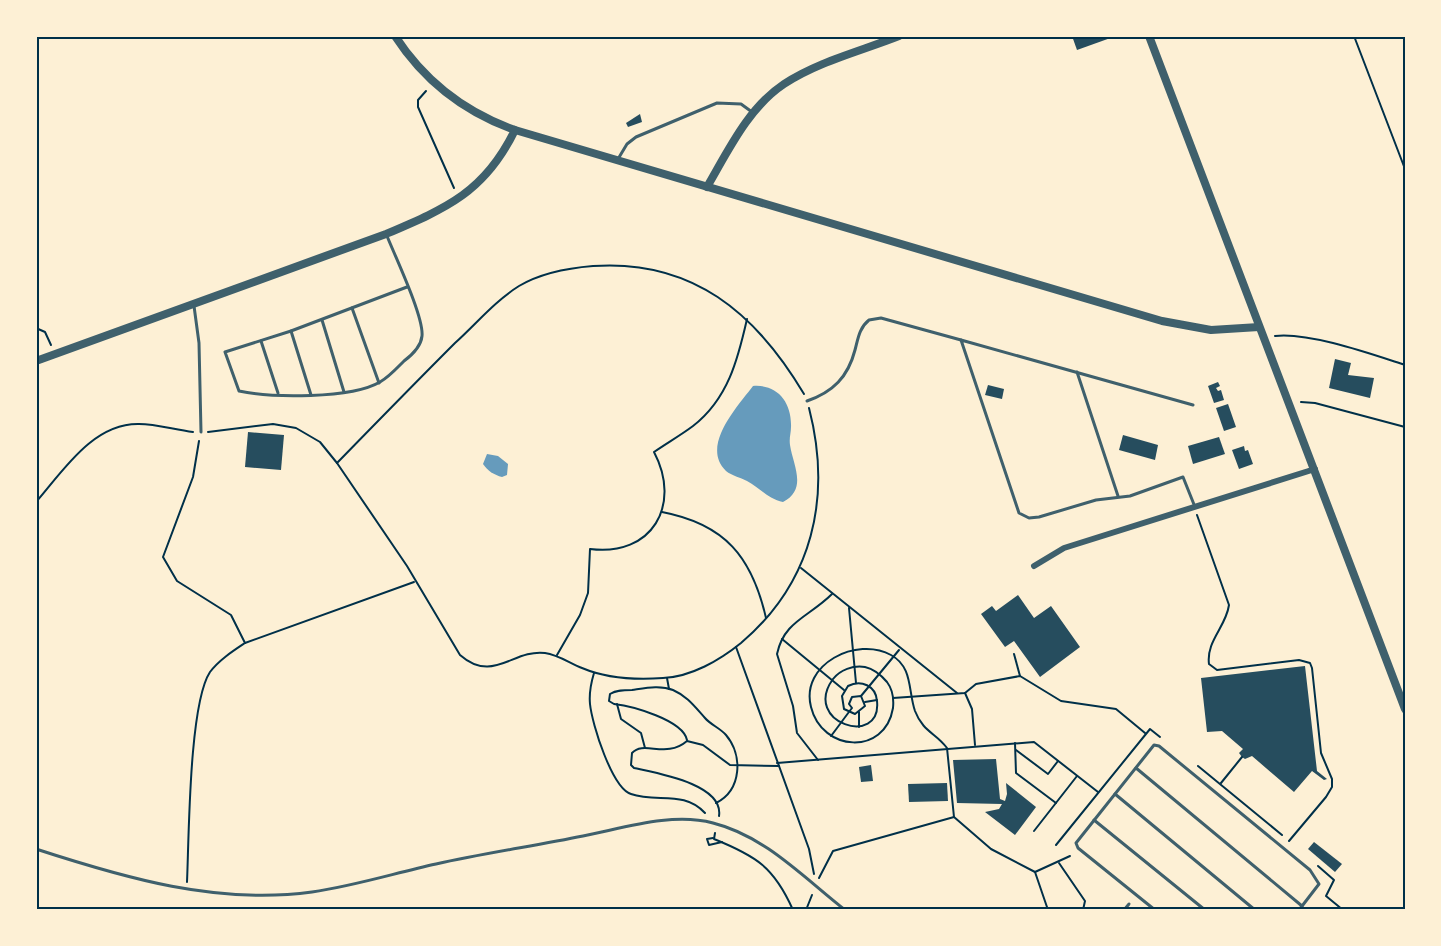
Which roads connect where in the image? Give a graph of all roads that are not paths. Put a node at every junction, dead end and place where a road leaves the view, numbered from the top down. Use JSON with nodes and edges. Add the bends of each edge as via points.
{"nodes":[{"id":1,"x":395,"y":36,"type":"edge"},
{"id":2,"x":899,"y":36,"type":"edge"},
{"id":3,"x":1149,"y":36,"type":"edge"},
{"id":4,"x":754,"y":113,"type":"junction"},
{"id":5,"x":515,"y":130,"type":"junction"},
{"id":6,"x":618,"y":160,"type":"junction"},
{"id":7,"x":707,"y":187,"type":"junction"},
{"id":8,"x":386,"y":234,"type":"junction"},
{"id":9,"x":407,"y":287,"type":"junction"},
{"id":10,"x":193,"y":303,"type":"junction"},
{"id":11,"x":352,"y":308,"type":"junction"},
{"id":12,"x":322,"y":320,"type":"junction"},
{"id":13,"x":1259,"y":327,"type":"junction"},
{"id":14,"x":291,"y":331,"type":"junction"},
{"id":15,"x":961,"y":340,"type":"junction"},
{"id":16,"x":261,"y":341,"type":"junction"},
{"id":17,"x":36,"y":361,"type":"edge"},
{"id":18,"x":1077,"y":372,"type":"junction"},
{"id":19,"x":379,"y":382,"type":"junction"},
{"id":20,"x":344,"y":392,"type":"junction"},
{"id":21,"x":278,"y":393,"type":"junction"},
{"id":22,"x":311,"y":395,"type":"junction"},
{"id":23,"x":807,"y":401,"type":"road end"},
{"id":24,"x":1193,"y":405,"type":"dead end"},
{"id":25,"x":201,"y":432,"type":"road end"},
{"id":26,"x":1315,"y":469,"type":"junction"},
{"id":27,"x":1119,"y":496,"type":"junction"},
{"id":28,"x":1194,"y":507,"type":"junction"},
{"id":29,"x":1034,"y":566,"type":"dead end"},
{"id":30,"x":1405,"y":709,"type":"edge"},
{"id":31,"x":1136,"y":768,"type":"junction"},
{"id":32,"x":1115,"y":794,"type":"junction"},
{"id":33,"x":1094,"y":820,"type":"junction"},
{"id":34,"x":36,"y":849,"type":"edge"},
{"id":35,"x":1129,"y":904,"type":"dead end"},
{"id":36,"x":1302,"y":906,"type":"junction"},
{"id":37,"x":845,"y":910,"type":"edge"},
{"id":38,"x":1124,"y":910,"type":"edge"},
{"id":39,"x":1155,"y":910,"type":"edge"},
{"id":40,"x":1205,"y":910,"type":"edge"},
{"id":41,"x":1255,"y":910,"type":"edge"},
{"id":42,"x":1299,"y":910,"type":"edge"}],
"edges":[{"from":1,"to":5,"type":"street","via":[[434,83],[463,107]]},
{"from":2,"to":4,"type":"street","via":[[783,84]]},
{"from":3,"to":13,"type":"street"},
{"from":4,"to":6,"type":"lane","via":[[741,104],[717,103],[636,136]]},
{"from":4,"to":7,"type":"street"},
{"from":5,"to":6,"type":"street"},
{"from":5,"to":8,"type":"street","via":[[480,181],[459,199]]},
{"from":6,"to":7,"type":"street"},
{"from":7,"to":13,"type":"street","via":[[1162,321],[1211,330]]},
{"from":8,"to":9,"type":"lane"},
{"from":8,"to":10,"type":"street"},
{"from":9,"to":11,"type":"lane"},
{"from":9,"to":19,"type":"lane","via":[[422,337],[410,357]]},
{"from":10,"to":17,"type":"street"},
{"from":10,"to":25,"type":"lane","via":[[199,343]]},
{"from":11,"to":12,"type":"lane"},
{"from":11,"to":19,"type":"lane"},
{"from":12,"to":14,"type":"lane"},
{"from":12,"to":20,"type":"lane"},
{"from":13,"to":26,"type":"street"},
{"from":14,"to":16,"type":"lane"},
{"from":14,"to":22,"type":"lane"},
{"from":15,"to":18,"type":"lane"},
{"from":15,"to":23,"type":"lane","via":[[881,318],[869,320],[837,384],[831,391]]},
{"from":15,"to":27,"type":"lane","via":[[1019,513],[1039,517]]},
{"from":16,"to":21,"type":"lane"},
{"from":16,"to":21,"type":"lane","via":[[225,352],[238,391]]},
{"from":18,"to":24,"type":"lane"},
{"from":18,"to":27,"type":"lane"},
{"from":19,"to":20,"type":"lane"},
{"from":20,"to":22,"type":"lane"},
{"from":21,"to":22,"type":"lane"},
{"from":26,"to":28,"type":"street"},
{"from":26,"to":30,"type":"street"},
{"from":27,"to":28,"type":"lane","via":[[1130,496],[1183,477]]},
{"from":28,"to":29,"type":"street","via":[[1064,548]]},
{"from":31,"to":32,"type":"lane"},
{"from":31,"to":36,"type":"lane"},
{"from":31,"to":36,"type":"lane","via":[[1154,745],[1160,746],[1310,870],[1319,884]]},
{"from":32,"to":33,"type":"lane"},
{"from":32,"to":41,"type":"lane"},
{"from":33,"to":39,"type":"lane","via":[[1076,843],[1078,848]]},
{"from":33,"to":40,"type":"lane"},
{"from":34,"to":37,"type":"lane","via":[[110,873],[187,890],[261,896],[312,892],[438,863],[685,819],[715,823],[764,846]]},
{"from":35,"to":38,"type":"lane"},
{"from":36,"to":42,"type":"lane"}]}
